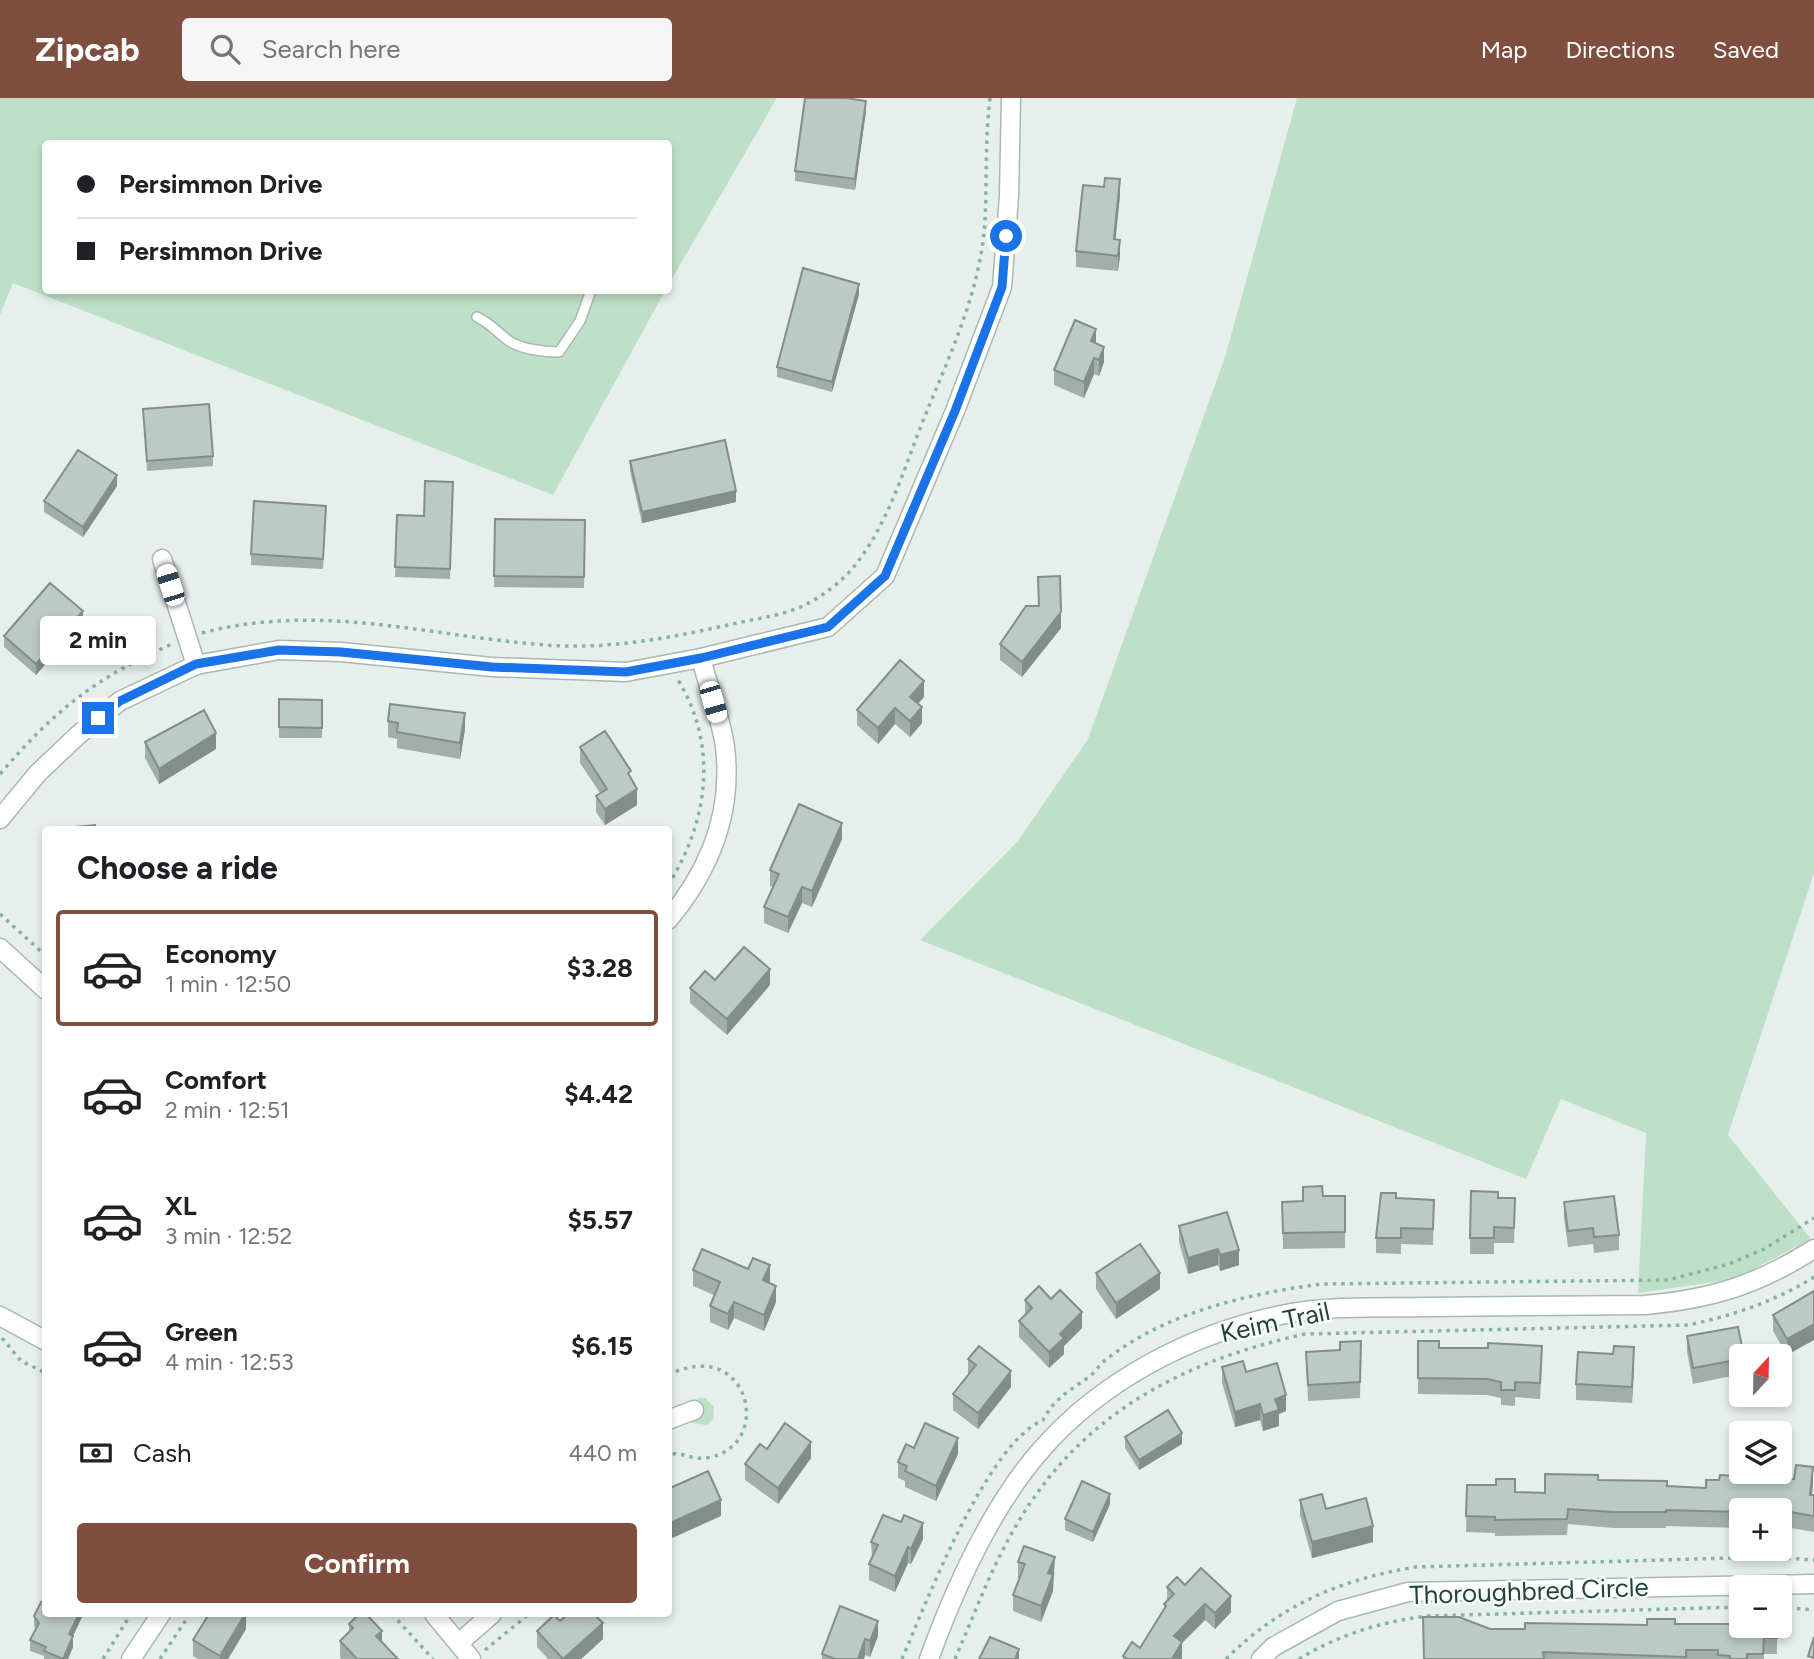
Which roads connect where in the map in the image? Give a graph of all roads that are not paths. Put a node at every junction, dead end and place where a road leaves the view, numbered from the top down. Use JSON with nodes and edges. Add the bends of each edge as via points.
{"nodes":[{"id":1,"x":1011,"y":98,"type":"edge"},
{"id":2,"x":590,"y":294,"type":"edge"},
{"id":3,"x":477,"y":317,"type":"dead end"},
{"id":4,"x":162,"y":559,"type":"dead end"},
{"id":5,"x":701,"y":658,"type":"junction"},
{"id":6,"x":196,"y":664,"type":"junction"},
{"id":7,"x":0,"y":819,"type":"edge"},
{"id":8,"x":672,"y":915,"type":"edge"},
{"id":9,"x":0,"y":948,"type":"edge"},
{"id":10,"x":42,"y":986,"type":"edge"},
{"id":11,"x":1814,"y":1249,"type":"edge"},
{"id":12,"x":0,"y":1315,"type":"edge"},
{"id":13,"x":42,"y":1339,"type":"edge"},
{"id":14,"x":694,"y":1410,"type":"dead end"},
{"id":15,"x":672,"y":1418,"type":"edge"},
{"id":16,"x":1814,"y":1584,"type":"edge"},
{"id":17,"x":160,"y":1617,"type":"edge"},
{"id":18,"x":436,"y":1617,"type":"edge"},
{"id":19,"x":489,"y":1617,"type":"edge"},
{"id":20,"x":459,"y":1643,"type":"junction"},
{"id":21,"x":478,"y":1654,"type":"edge"},
{"id":22,"x":131,"y":1659,"type":"edge"},
{"id":23,"x":929,"y":1659,"type":"edge"},
{"id":24,"x":1261,"y":1659,"type":"edge"}],
"edges":[{"from":1,"to":5,"type":"street","via":[[1002,287],[885,576],[828,627]]},
{"from":2,"to":3,"type":"lane","via":[[580,321],[559,352],[511,342]]},
{"from":4,"to":6,"type":"street"},
{"from":5,"to":6,"type":"street","via":[[626,672],[279,650]]},
{"from":5,"to":8,"type":"street","via":[[725,746],[726,802],[712,853]]},
{"from":6,"to":7,"type":"street","via":[[120,701],[38,773]]},
{"from":9,"to":10,"type":"street"},
{"from":11,"to":23,"type":"street","name":"Keim Trail","via":[[1731,1292],[1692,1301],[1347,1308],[1282,1315],[1211,1335],[1161,1358],[1088,1407],[1041,1450],[1001,1504],[942,1622]]},
{"from":12,"to":13,"type":"street"},
{"from":14,"to":15,"type":"street"},
{"from":16,"to":24,"type":"street","name":"Thoroughbred Circle","via":[[1408,1592],[1338,1611],[1273,1647]]},
{"from":17,"to":22,"type":"street"},
{"from":18,"to":20,"type":"street"},
{"from":19,"to":20,"type":"street"},
{"from":20,"to":21,"type":"street"}]}
